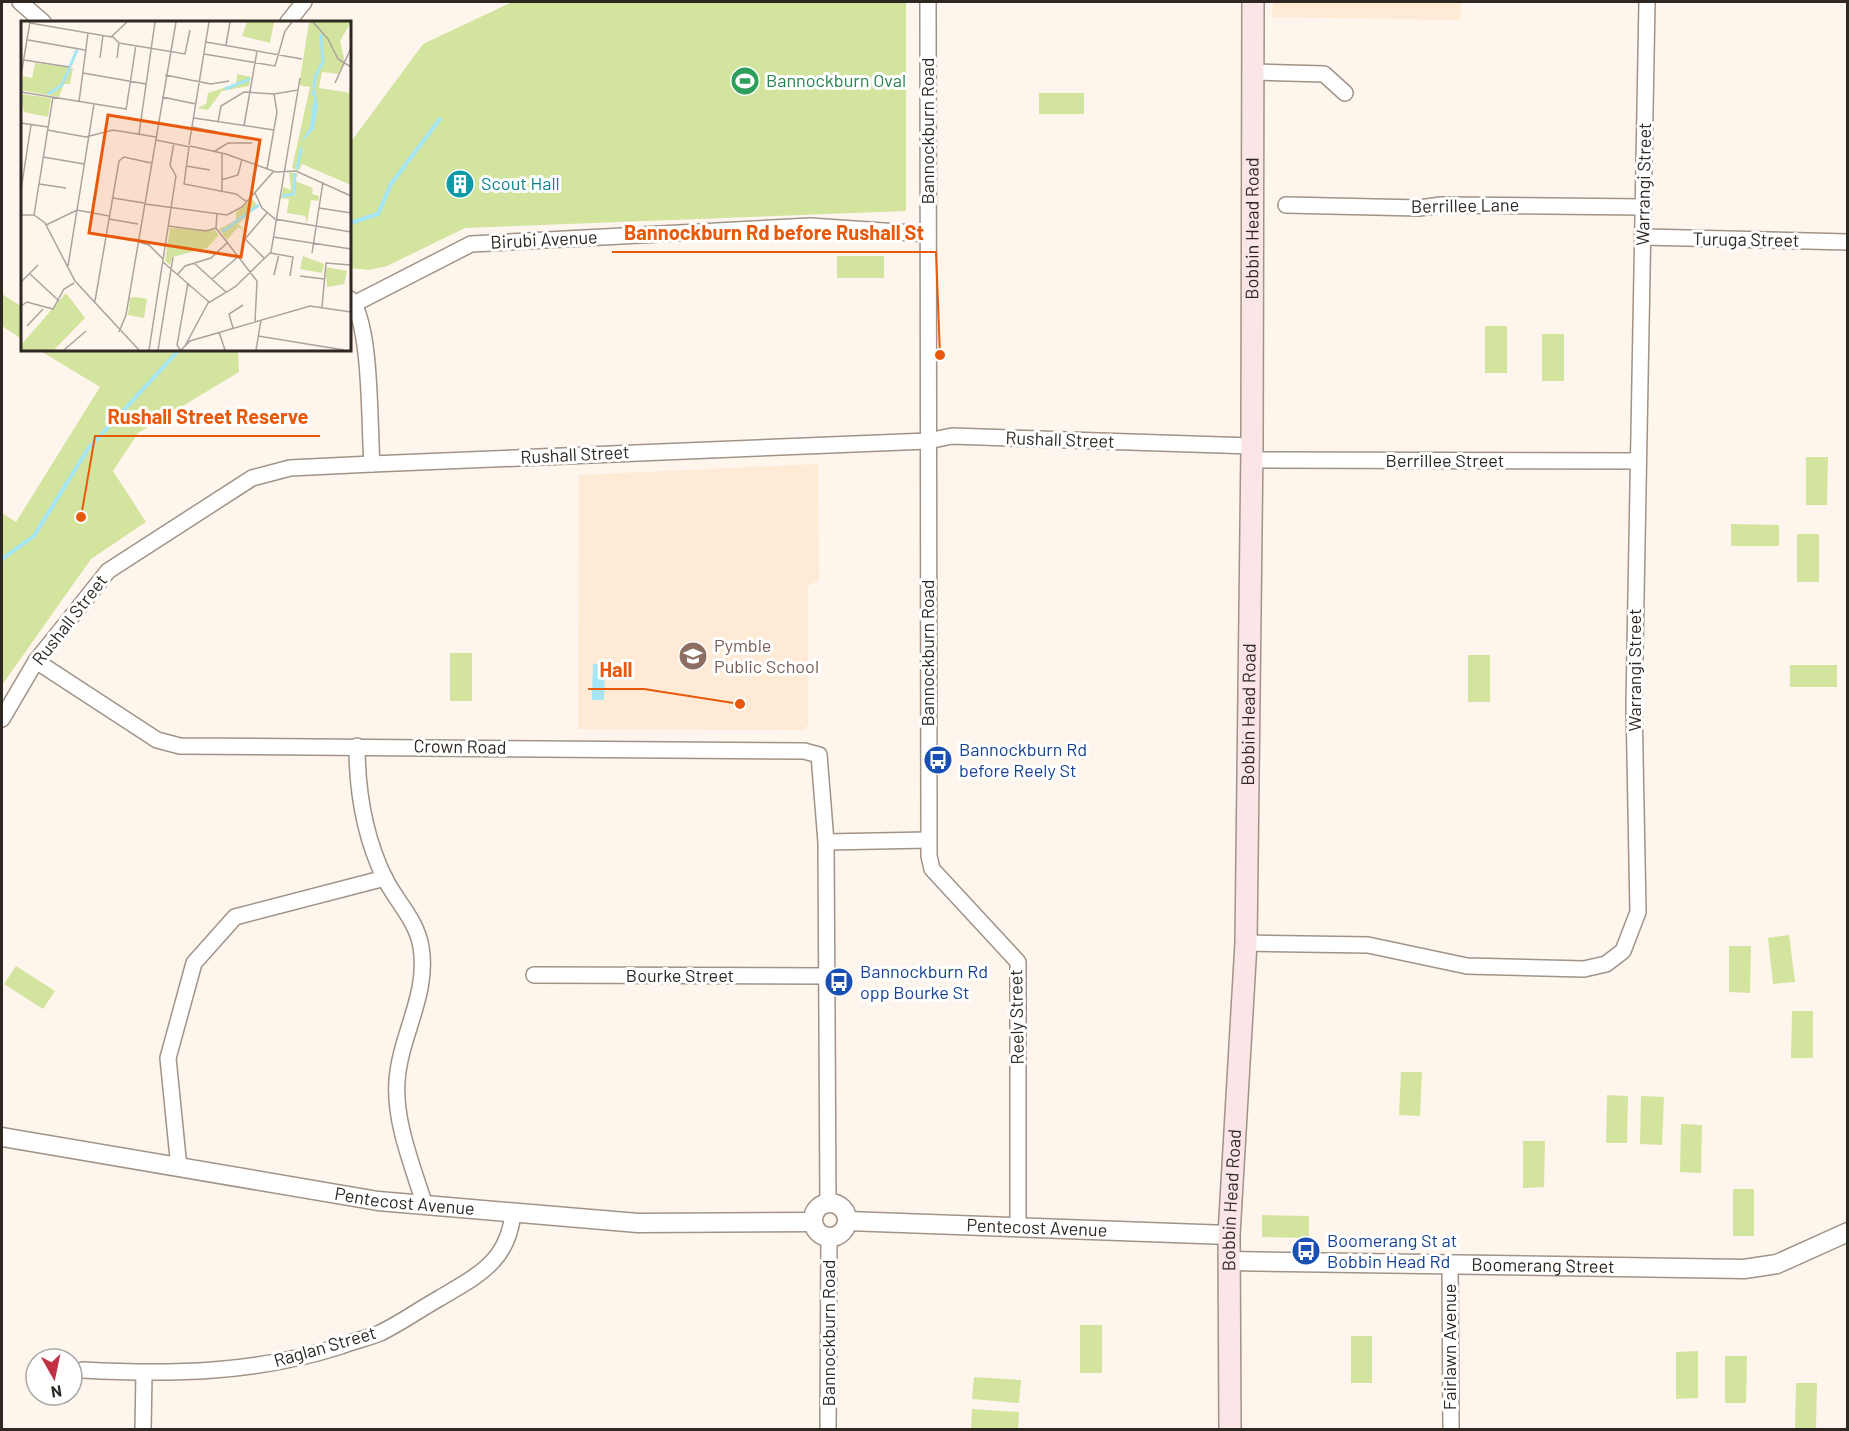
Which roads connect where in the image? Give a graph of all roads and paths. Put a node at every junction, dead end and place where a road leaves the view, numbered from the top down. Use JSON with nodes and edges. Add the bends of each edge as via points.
{"nodes":[{"id":1,"x":304,"y":2,"type":"edge"},
{"id":2,"x":928,"y":2,"type":"edge"},
{"id":3,"x":1253,"y":2,"type":"edge"},
{"id":4,"x":1647,"y":2,"type":"edge"},
{"id":5,"x":26,"y":4,"type":"edge"},
{"id":6,"x":42,"y":21,"type":"edge"},
{"id":7,"x":289,"y":21,"type":"edge"},
{"id":8,"x":1254,"y":72,"type":"junction"},
{"id":9,"x":1346,"y":93,"type":"dead end"},
{"id":10,"x":1286,"y":205,"type":"dead end"},
{"id":11,"x":1643,"y":207,"type":"junction"},
{"id":12,"x":928,"y":234,"type":"junction"},
{"id":13,"x":1644,"y":237,"type":"junction"},
{"id":14,"x":1848,"y":242,"type":"edge"},
{"id":15,"x":352,"y":301,"type":"edge"},
{"id":16,"x":928,"y":441,"type":"junction"},
{"id":17,"x":1252,"y":453,"type":"junction"},
{"id":18,"x":1638,"y":461,"type":"junction"},
{"id":19,"x":372,"y":464,"type":"junction"},
{"id":20,"x":36,"y":661,"type":"junction"},
{"id":21,"x":2,"y":718,"type":"edge"},
{"id":22,"x":357,"y":746,"type":"junction"},
{"id":23,"x":927,"y":840,"type":"junction"},
{"id":24,"x":826,"y":842,"type":"junction"},
{"id":25,"x":385,"y":878,"type":"junction"},
{"id":26,"x":1246,"y":943,"type":"junction"},
{"id":27,"x":534,"y":975,"type":"dead end"},
{"id":28,"x":826,"y":976,"type":"junction"},
{"id":29,"x":2,"y":1137,"type":"edge"},
{"id":30,"x":179,"y":1168,"type":"junction"},
{"id":31,"x":828,"y":1204,"type":"junction"},
{"id":32,"x":425,"y":1206,"type":"junction"},
{"id":33,"x":513,"y":1213,"type":"junction"},
{"id":34,"x":847,"y":1221,"type":"junction"},
{"id":35,"x":813,"y":1222,"type":"junction"},
{"id":36,"x":1018,"y":1227,"type":"junction"},
{"id":37,"x":1848,"y":1232,"type":"edge"},
{"id":38,"x":1229,"y":1235,"type":"junction"},
{"id":39,"x":830,"y":1237,"type":"junction"},
{"id":40,"x":1229,"y":1261,"type":"junction"},
{"id":41,"x":1450,"y":1264,"type":"junction"},
{"id":42,"x":84,"y":1370,"type":"edge"},
{"id":43,"x":144,"y":1374,"type":"junction"},
{"id":44,"x":143,"y":1430,"type":"edge"},
{"id":45,"x":828,"y":1430,"type":"edge"},
{"id":46,"x":1230,"y":1430,"type":"edge"},
{"id":47,"x":1451,"y":1430,"type":"edge"}],
"edges":[{"from":1,"to":7,"type":"street"},
{"from":2,"to":12,"type":"street","name":"Bannockburn Road"},
{"from":3,"to":8,"type":"main road","name":"Bobbin Head Road"},
{"from":4,"to":11,"type":"street","name":"Warrangi Street"},
{"from":5,"to":6,"type":"street"},
{"from":8,"to":9,"type":"street","via":[[1324,74]]},
{"from":8,"to":17,"type":"main road","name":"Bobbin Head Road"},
{"from":10,"to":11,"type":"street","name":"Berrillee Lane"},
{"from":11,"to":13,"type":"street","name":"Warrangi Street"},
{"from":12,"to":15,"type":"street","name":"Birubi Avenue","via":[[810,226],[471,244]]},
{"from":12,"to":16,"type":"street","name":"Bannockburn Road"},
{"from":13,"to":14,"type":"street","name":"Turuga Street"},
{"from":13,"to":18,"type":"street","name":"Warrangi Street"},
{"from":15,"to":19,"type":"street","via":[[364,340]]},
{"from":16,"to":17,"type":"street","name":"Rushall Street","via":[[952,436]]},
{"from":16,"to":19,"type":"street","name":"Rushall Street"},
{"from":16,"to":23,"type":"street","name":"Bannockburn Road"},
{"from":17,"to":18,"type":"street","name":"Berrillee Street"},
{"from":17,"to":26,"type":"main road","name":"Bobbin Head Road"},
{"from":18,"to":26,"type":"street","name":"Warrangi Street","via":[[1634,704],[1638,912],[1623,951],[1606,964],[1584,969],[1467,966],[1368,945]]},
{"from":19,"to":20,"type":"street","name":"Rushall Street","via":[[290,468],[252,478],[108,571]]},
{"from":20,"to":21,"type":"street","name":"Rushall Street"},
{"from":20,"to":22,"type":"street","name":"Crown Road","via":[[157,740],[180,746]]},
{"from":22,"to":24,"type":"street","name":"Crown Road","via":[[804,751],[819,755]]},
{"from":22,"to":25,"type":"street","via":[[362,814]]},
{"from":23,"to":24,"type":"street"},
{"from":23,"to":36,"type":"street","name":"Reely Street","via":[[932,868],[1018,962]]},
{"from":24,"to":28,"type":"street"},
{"from":25,"to":30,"type":"street","via":[[235,917],[194,963],[168,1058]]},
{"from":25,"to":32,"type":"street","via":[[416,930],[423,961],[421,993],[396,1082],[405,1141]]},
{"from":26,"to":38,"type":"main road","name":"Bobbin Head Road"},
{"from":27,"to":28,"type":"street","name":"Bourke Street"},
{"from":28,"to":31,"type":"street"},
{"from":29,"to":30,"type":"street","name":"Pentecost Avenue"},
{"from":30,"to":32,"type":"street","name":"Pentecost Avenue"},
{"from":31,"to":34,"type":"street","via":[[840,1207]]},
{"from":31,"to":35,"type":"street","via":[[816,1211]]},
{"from":32,"to":33,"type":"street","name":"Pentecost Avenue"},
{"from":33,"to":35,"type":"street","name":"Pentecost Avenue","via":[[638,1223]]},
{"from":33,"to":43,"type":"street","name":"Raglan Street","via":[[511,1234],[493,1263],[380,1333],[269,1364],[207,1372]]},
{"from":34,"to":36,"type":"street","name":"Pentecost Avenue"},
{"from":34,"to":39,"type":"street","via":[[841,1233]]},
{"from":35,"to":39,"type":"street","via":[[818,1233]]},
{"from":36,"to":38,"type":"street","name":"Pentecost Avenue"},
{"from":37,"to":41,"type":"street","name":"Boomerang Street","via":[[1760,1268]]},
{"from":38,"to":40,"type":"main road","name":"Bobbin Head Road"},
{"from":39,"to":45,"type":"street","name":"Bannockburn Road"},
{"from":40,"to":41,"type":"street","name":"Boomerang Street"},
{"from":40,"to":46,"type":"main road","name":"Bobbin Head Road"},
{"from":41,"to":47,"type":"street","name":"Fairlawn Avenue"},
{"from":42,"to":43,"type":"street","name":"Raglan Street"},
{"from":43,"to":44,"type":"street"}]}
